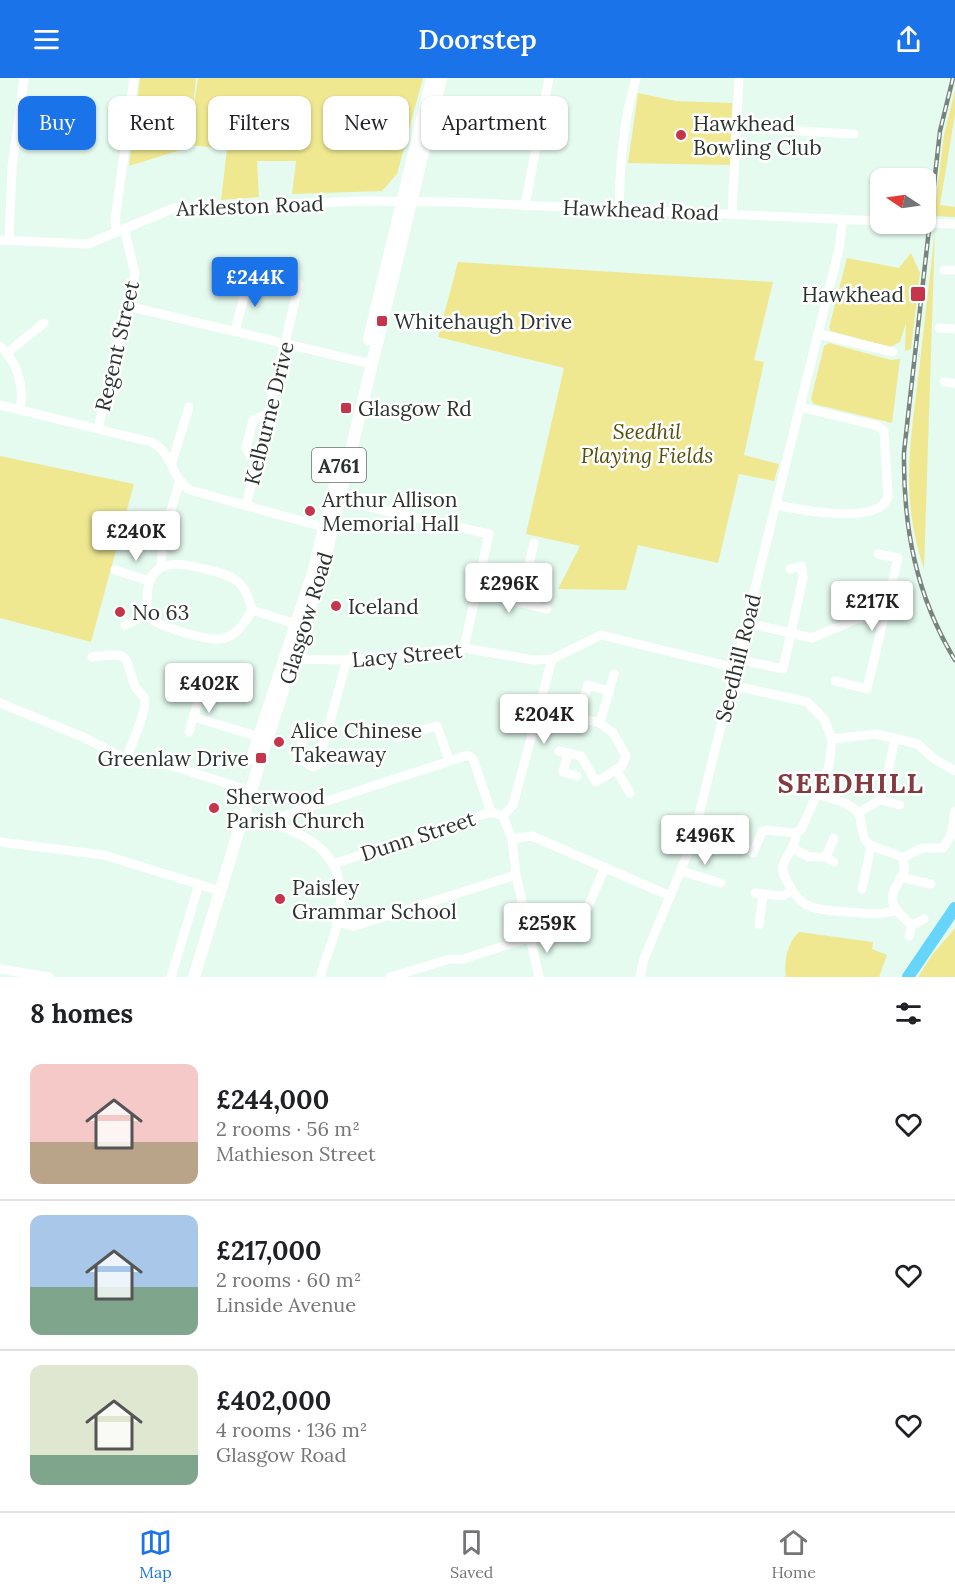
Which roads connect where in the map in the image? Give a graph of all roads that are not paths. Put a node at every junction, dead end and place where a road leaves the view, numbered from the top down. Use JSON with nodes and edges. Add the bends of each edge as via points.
{"nodes":[{"id":1,"x":24,"y":78,"type":"edge"},
{"id":2,"x":134,"y":78,"type":"edge"},
{"id":3,"x":432,"y":78,"type":"edge"},
{"id":4,"x":441,"y":78,"type":"edge"},
{"id":5,"x":549,"y":78,"type":"edge"},
{"id":6,"x":636,"y":78,"type":"edge"},
{"id":7,"x":739,"y":78,"type":"edge"},
{"id":8,"x":735,"y":123,"type":"junction"},
{"id":9,"x":854,"y":134,"type":"dead end"},
{"id":10,"x":405,"y":201,"type":"junction"},
{"id":11,"x":525,"y":206,"type":"junction"},
{"id":12,"x":619,"y":209,"type":"junction"},
{"id":13,"x":732,"y":214,"type":"junction"},
{"id":14,"x":843,"y":219,"type":"junction"},
{"id":15,"x":870,"y":220,"type":"edge"},
{"id":16,"x":936,"y":224,"type":"edge"},
{"id":17,"x":955,"y":224,"type":"edge"},
{"id":18,"x":120,"y":230,"type":"junction"},
{"id":19,"x":5,"y":240,"type":"edge"},
{"id":20,"x":944,"y":270,"type":"dead end"},
{"id":21,"x":955,"y":270,"type":"edge"},
{"id":22,"x":249,"y":278,"type":"dead end"},
{"id":23,"x":299,"y":284,"type":"dead end"},
{"id":24,"x":127,"y":306,"type":"junction"},
{"id":25,"x":44,"y":323,"type":"dead end"},
{"id":26,"x":939,"y":328,"type":"dead end"},
{"id":27,"x":955,"y":329,"type":"edge"},
{"id":28,"x":235,"y":331,"type":"junction"},
{"id":29,"x":818,"y":334,"type":"junction"},
{"id":30,"x":286,"y":343,"type":"junction"},
{"id":31,"x":4,"y":349,"type":"edge"},
{"id":32,"x":893,"y":352,"type":"dead end"},
{"id":33,"x":368,"y":363,"type":"junction"},
{"id":34,"x":944,"y":382,"type":"dead end"},
{"id":35,"x":955,"y":383,"type":"edge"},
{"id":36,"x":0,"y":405,"type":"edge"},
{"id":37,"x":189,"y":407,"type":"dead end"},
{"id":38,"x":800,"y":407,"type":"junction"},
{"id":39,"x":20,"y":409,"type":"junction"},
{"id":40,"x":269,"y":413,"type":"junction"},
{"id":41,"x":98,"y":429,"type":"junction"},
{"id":42,"x":172,"y":462,"type":"junction"},
{"id":43,"x":256,"y":466,"type":"junction"},
{"id":44,"x":179,"y":483,"type":"junction"},
{"id":45,"x":336,"y":499,"type":"junction"},
{"id":46,"x":777,"y":505,"type":"junction"},
{"id":47,"x":246,"y":506,"type":"junction"},
{"id":48,"x":328,"y":529,"type":"junction"},
{"id":49,"x":534,"y":543,"type":"dead end"},
{"id":50,"x":878,"y":554,"type":"dead end"},
{"id":51,"x":517,"y":563,"type":"dead end"},
{"id":52,"x":528,"y":565,"type":"junction"},
{"id":53,"x":161,"y":566,"type":"junction"},
{"id":54,"x":790,"y":569,"type":"dead end"},
{"id":55,"x":115,"y":570,"type":"dead end"},
{"id":56,"x":149,"y":581,"type":"junction"},
{"id":57,"x":476,"y":592,"type":"junction"},
{"id":58,"x":520,"y":603,"type":"junction"},
{"id":59,"x":547,"y":609,"type":"dead end"},
{"id":60,"x":252,"y":610,"type":"junction"},
{"id":61,"x":148,"y":614,"type":"junction"},
{"id":62,"x":883,"y":621,"type":"junction"},
{"id":63,"x":747,"y":623,"type":"junction"},
{"id":64,"x":125,"y":625,"type":"dead end"},
{"id":65,"x":300,"y":626,"type":"junction"},
{"id":66,"x":790,"y":633,"type":"junction"},
{"id":67,"x":464,"y":648,"type":"junction"},
{"id":68,"x":92,"y":657,"type":"dead end"},
{"id":69,"x":289,"y":658,"type":"junction"},
{"id":70,"x":552,"y":659,"type":"junction"},
{"id":71,"x":347,"y":660,"type":"junction"},
{"id":72,"x":751,"y":662,"type":"dead end"},
{"id":73,"x":736,"y":668,"type":"junction"},
{"id":74,"x":614,"y":674,"type":"dead end"},
{"id":75,"x":835,"y":681,"type":"dead end"},
{"id":76,"x":219,"y":683,"type":"dead end"},
{"id":77,"x":731,"y":685,"type":"junction"},
{"id":78,"x":609,"y":692,"type":"junction"},
{"id":79,"x":585,"y":694,"type":"dead end"},
{"id":80,"x":0,"y":703,"type":"edge"},
{"id":81,"x":540,"y":708,"type":"junction"},
{"id":82,"x":194,"y":717,"type":"junction"},
{"id":83,"x":600,"y":723,"type":"junction"},
{"id":84,"x":295,"y":729,"type":"dead end"},
{"id":85,"x":189,"y":732,"type":"dead end"},
{"id":86,"x":259,"y":736,"type":"junction"},
{"id":87,"x":397,"y":737,"type":"dead end"},
{"id":88,"x":895,"y":738,"type":"junction"},
{"id":89,"x":832,"y":739,"type":"junction"},
{"id":90,"x":879,"y":758,"type":"dead end"},
{"id":91,"x":126,"y":759,"type":"junction"},
{"id":92,"x":449,"y":760,"type":"junction"},
{"id":93,"x":891,"y":760,"type":"junction"},
{"id":94,"x":616,"y":769,"type":"junction"},
{"id":95,"x":955,"y":771,"type":"edge"},
{"id":96,"x":888,"y":772,"type":"dead end"},
{"id":97,"x":577,"y":776,"type":"dead end"},
{"id":98,"x":882,"y":788,"type":"dead end"},
{"id":99,"x":247,"y":789,"type":"junction"},
{"id":100,"x":630,"y":793,"type":"dead end"},
{"id":101,"x":816,"y":794,"type":"junction"},
{"id":102,"x":880,"y":800,"type":"junction"},
{"id":103,"x":900,"y":805,"type":"dead end"},
{"id":104,"x":955,"y":811,"type":"edge"},
{"id":105,"x":491,"y":812,"type":"junction"},
{"id":106,"x":858,"y":813,"type":"junction"},
{"id":107,"x":239,"y":815,"type":"junction"},
{"id":108,"x":503,"y":816,"type":"junction"},
{"id":109,"x":756,"y":824,"type":"dead end"},
{"id":110,"x":276,"y":825,"type":"junction"},
{"id":111,"x":762,"y":832,"type":"junction"},
{"id":112,"x":796,"y":833,"type":"junction"},
{"id":113,"x":953,"y":836,"type":"edge"},
{"id":114,"x":834,"y":838,"type":"dead end"},
{"id":115,"x":512,"y":839,"type":"junction"},
{"id":116,"x":0,"y":842,"type":"edge"},
{"id":117,"x":871,"y":846,"type":"junction"},
{"id":118,"x":794,"y":849,"type":"junction"},
{"id":119,"x":753,"y":854,"type":"dead end"},
{"id":120,"x":902,"y":858,"type":"junction"},
{"id":121,"x":333,"y":864,"type":"junction"},
{"id":122,"x":605,"y":867,"type":"junction"},
{"id":123,"x":681,"y":871,"type":"junction"},
{"id":124,"x":516,"y":874,"type":"junction"},
{"id":125,"x":900,"y":877,"type":"junction"},
{"id":126,"x":722,"y":883,"type":"dead end"},
{"id":127,"x":199,"y":884,"type":"junction"},
{"id":128,"x":931,"y":884,"type":"dead end"},
{"id":129,"x":862,"y":889,"type":"dead end"},
{"id":130,"x":217,"y":890,"type":"junction"},
{"id":131,"x":792,"y":891,"type":"junction"},
{"id":132,"x":670,"y":896,"type":"junction"},
{"id":133,"x":894,"y":911,"type":"junction"},
{"id":134,"x":924,"y":919,"type":"dead end"},
{"id":135,"x":336,"y":922,"type":"junction"},
{"id":136,"x":759,"y":925,"type":"dead end"},
{"id":137,"x":912,"y":925,"type":"junction"},
{"id":138,"x":909,"y":936,"type":"dead end"},
{"id":139,"x":529,"y":938,"type":"junction"},
{"id":140,"x":0,"y":969,"type":"edge"},
{"id":141,"x":49,"y":977,"type":"edge"},
{"id":142,"x":171,"y":977,"type":"edge"},
{"id":143,"x":187,"y":977,"type":"edge"},
{"id":144,"x":194,"y":977,"type":"edge"},
{"id":145,"x":320,"y":977,"type":"edge"},
{"id":146,"x":390,"y":977,"type":"edge"},
{"id":147,"x":539,"y":977,"type":"edge"},
{"id":148,"x":640,"y":977,"type":"edge"}],
"edges":[{"from":1,"to":19,"type":"street"},
{"from":2,"to":18,"type":"street","name":"Regent Street","via":[[115,222]]},
{"from":3,"to":10,"type":"main road","name":"Glasgow Road","number":"A761"},
{"from":4,"to":10,"type":"main road","name":"Glasgow Road","number":"A761"},
{"from":5,"to":11,"type":"street"},
{"from":6,"to":12,"type":"street","via":[[626,115]]},
{"from":7,"to":8,"type":"street"},
{"from":8,"to":9,"type":"street","via":[[765,129]]},
{"from":8,"to":13,"type":"street"},
{"from":10,"to":11,"type":"street","name":"Hawkhead Road"},
{"from":10,"to":18,"type":"street","name":"Arkleston Road","via":[[183,207],[166,209]]},
{"from":10,"to":33,"type":"main road","name":"Glasgow Road","number":"A761"},
{"from":11,"to":12,"type":"street","name":"Hawkhead Road"},
{"from":12,"to":13,"type":"street","name":"Hawkhead Road"},
{"from":13,"to":14,"type":"street","name":"Hawkhead Road"},
{"from":14,"to":15,"type":"street","name":"Hawkhead Road"},
{"from":14,"to":29,"type":"street","name":"Seedhill Road"},
{"from":16,"to":17,"type":"street"},
{"from":18,"to":19,"type":"street","name":"Arkleston Road","via":[[88,244]]},
{"from":18,"to":24,"type":"street","name":"Regent Street","via":[[135,274]]},
{"from":20,"to":21,"type":"street"},
{"from":22,"to":28,"type":"street"},
{"from":23,"to":30,"type":"street","name":"Kelburne Drive"},
{"from":24,"to":28,"type":"street"},
{"from":24,"to":41,"type":"street","name":"Regent Street"},
{"from":25,"to":31,"type":"street"},
{"from":26,"to":27,"type":"street"},
{"from":28,"to":30,"type":"street"},
{"from":29,"to":32,"type":"street"},
{"from":29,"to":38,"type":"street","name":"Seedhill Road"},
{"from":30,"to":33,"type":"street"},
{"from":30,"to":40,"type":"street","name":"Kelburne Drive"},
{"from":31,"to":39,"type":"street","via":[[20,378]]},
{"from":33,"to":45,"type":"main road","name":"Glasgow Road","number":"A761"},
{"from":34,"to":35,"type":"street"},
{"from":36,"to":39,"type":"street"},
{"from":37,"to":42,"type":"street"},
{"from":38,"to":46,"type":"street","name":"Seedhill Road"},
{"from":38,"to":46,"type":"street","via":[[878,426],[884,431],[888,496],[878,510],[813,513]]},
{"from":39,"to":41,"type":"street"},
{"from":40,"to":43,"type":"street","name":"Kelburne Drive"},
{"from":40,"to":43,"type":"street","via":[[253,420],[246,448]]},
{"from":41,"to":42,"type":"street","via":[[151,442],[164,450]]},
{"from":42,"to":44,"type":"street"},
{"from":43,"to":47,"type":"street","name":"Kelburne Drive"},
{"from":44,"to":47,"type":"street","via":[[190,490]]},
{"from":44,"to":53,"type":"street","via":[[163,538]]},
{"from":45,"to":48,"type":"main road","name":"Glasgow Road","number":"A761"},
{"from":45,"to":57,"type":"street","via":[[489,534]]},
{"from":46,"to":63,"type":"street","name":"Seedhill Road"},
{"from":47,"to":48,"type":"street"},
{"from":48,"to":65,"type":"main road","name":"Glasgow Road","number":"A761","via":[[322,571]]},
{"from":49,"to":52,"type":"street"},
{"from":50,"to":62,"type":"street","via":[[898,558]]},
{"from":51,"to":52,"type":"street"},
{"from":52,"to":58,"type":"street"},
{"from":53,"to":56,"type":"street"},
{"from":53,"to":60,"type":"street","via":[[172,562],[224,574],[242,588]]},
{"from":54,"to":66,"type":"street","via":[[802,566],[803,578]]},
{"from":55,"to":56,"type":"street"},
{"from":56,"to":61,"type":"street"},
{"from":57,"to":58,"type":"street"},
{"from":57,"to":67,"type":"street"},
{"from":58,"to":59,"type":"street"},
{"from":60,"to":61,"type":"street","via":[[241,630],[222,640],[161,625]]},
{"from":60,"to":65,"type":"street"},
{"from":61,"to":64,"type":"street"},
{"from":62,"to":66,"type":"street","via":[[866,617],[812,638]]},
{"from":62,"to":75,"type":"street","via":[[867,689]]},
{"from":63,"to":66,"type":"street"},
{"from":63,"to":73,"type":"street","name":"Seedhill Road"},
{"from":65,"to":69,"type":"main road","name":"Glasgow Road","number":"A761"},
{"from":66,"to":72,"type":"street","via":[[783,669]]},
{"from":67,"to":70,"type":"street","name":"Lacy Street","via":[[534,660]]},
{"from":67,"to":71,"type":"street","name":"Lacy Street"},
{"from":68,"to":91,"type":"street","via":[[115,654],[127,660],[135,687],[143,697],[144,708]]},
{"from":69,"to":71,"type":"street","name":"Lacy Street"},
{"from":69,"to":86,"type":"main road","name":"Glasgow Road","number":"A761"},
{"from":69,"to":99,"type":"main road","name":"Glasgow Road","number":"A761"},
{"from":70,"to":73,"type":"street","name":"Lacy Street","via":[[601,635]]},
{"from":70,"to":81,"type":"street"},
{"from":71,"to":84,"type":"street","via":[[323,746],[322,763],[313,767],[297,757],[304,737]]},
{"from":73,"to":77,"type":"street","name":"Seedhill Road"},
{"from":74,"to":78,"type":"street"},
{"from":76,"to":82,"type":"street","via":[[204,681]]},
{"from":77,"to":89,"type":"street","via":[[807,702],[824,719]]},
{"from":77,"to":123,"type":"street","name":"Seedhill Road","via":[[692,843]]},
{"from":78,"to":79,"type":"street","via":[[588,685]]},
{"from":78,"to":83,"type":"street"},
{"from":80,"to":91,"type":"street"},
{"from":81,"to":83,"type":"street"},
{"from":81,"to":108,"type":"street","via":[[513,805]]},
{"from":82,"to":85,"type":"street"},
{"from":82,"to":86,"type":"street"},
{"from":83,"to":94,"type":"street","via":[[613,733],[626,756]]},
{"from":86,"to":99,"type":"main road","name":"Glasgow Road","number":"A761"},
{"from":87,"to":92,"type":"street","via":[[437,726]]},
{"from":88,"to":89,"type":"street","via":[[876,734]]},
{"from":88,"to":93,"type":"street"},
{"from":88,"to":95,"type":"street","via":[[924,747],[933,758]]},
{"from":89,"to":101,"type":"street","via":[[829,766]]},
{"from":90,"to":93,"type":"street"},
{"from":91,"to":99,"type":"street","via":[[163,764]]},
{"from":92,"to":105,"type":"street","via":[[468,754],[473,759]]},
{"from":92,"to":110,"type":"street","via":[[306,808],[280,818]]},
{"from":93,"to":96,"type":"street"},
{"from":94,"to":97,"type":"street","via":[[596,782],[581,756],[564,752],[563,772]]},
{"from":94,"to":100,"type":"street"},
{"from":98,"to":102,"type":"street"},
{"from":99,"to":107,"type":"main road","name":"Glasgow Road","number":"A761"},
{"from":101,"to":106,"type":"street","via":[[844,803]]},
{"from":101,"to":112,"type":"street","via":[[807,820]]},
{"from":102,"to":103,"type":"street"},
{"from":102,"to":106,"type":"street"},
{"from":104,"to":113,"type":"street"},
{"from":105,"to":108,"type":"street","name":"Dunn Street"},
{"from":105,"to":121,"type":"street","name":"Dunn Street"},
{"from":106,"to":117,"type":"street","via":[[862,835]]},
{"from":107,"to":110,"type":"street"},
{"from":107,"to":130,"type":"main road","name":"Glasgow Road","number":"A761"},
{"from":108,"to":115,"type":"street"},
{"from":109,"to":111,"type":"street"},
{"from":110,"to":121,"type":"street","via":[[313,840]]},
{"from":111,"to":112,"type":"street"},
{"from":111,"to":119,"type":"street"},
{"from":112,"to":118,"type":"street"},
{"from":113,"to":120,"type":"street","via":[[943,848],[922,848]]},
{"from":114,"to":118,"type":"street","via":[[830,860],[809,857]]},
{"from":115,"to":122,"type":"street","via":[[532,836]]},
{"from":115,"to":124,"type":"street"},
{"from":116,"to":127,"type":"street","via":[[104,855]]},
{"from":117,"to":120,"type":"street"},
{"from":117,"to":129,"type":"street","via":[[858,876]]},
{"from":118,"to":131,"type":"street","via":[[783,868]]},
{"from":120,"to":125,"type":"street"},
{"from":121,"to":135,"type":"street","via":[[340,888]]},
{"from":122,"to":132,"type":"street"},
{"from":122,"to":139,"type":"street","via":[[579,928]]},
{"from":123,"to":126,"type":"street"},
{"from":123,"to":132,"type":"street","name":"Seedhill Road"},
{"from":124,"to":135,"type":"street","via":[[355,926]]},
{"from":124,"to":139,"type":"street"},
{"from":125,"to":128,"type":"street"},
{"from":125,"to":133,"type":"street","via":[[893,892]]},
{"from":127,"to":130,"type":"street"},
{"from":127,"to":142,"type":"street"},
{"from":130,"to":143,"type":"main road","name":"Glasgow Road","number":"A761"},
{"from":130,"to":144,"type":"main road","name":"Glasgow Road","number":"A761"},
{"from":131,"to":133,"type":"street","via":[[802,903],[819,910],[882,915]]},
{"from":131,"to":136,"type":"street","via":[[782,896],[759,894]]},
{"from":132,"to":148,"type":"street","name":"Seedhill Road"},
{"from":133,"to":137,"type":"street"},
{"from":134,"to":137,"type":"street"},
{"from":135,"to":145,"type":"street"},
{"from":137,"to":138,"type":"street"},
{"from":139,"to":146,"type":"street"},
{"from":139,"to":147,"type":"street"},
{"from":140,"to":141,"type":"street"}]}
